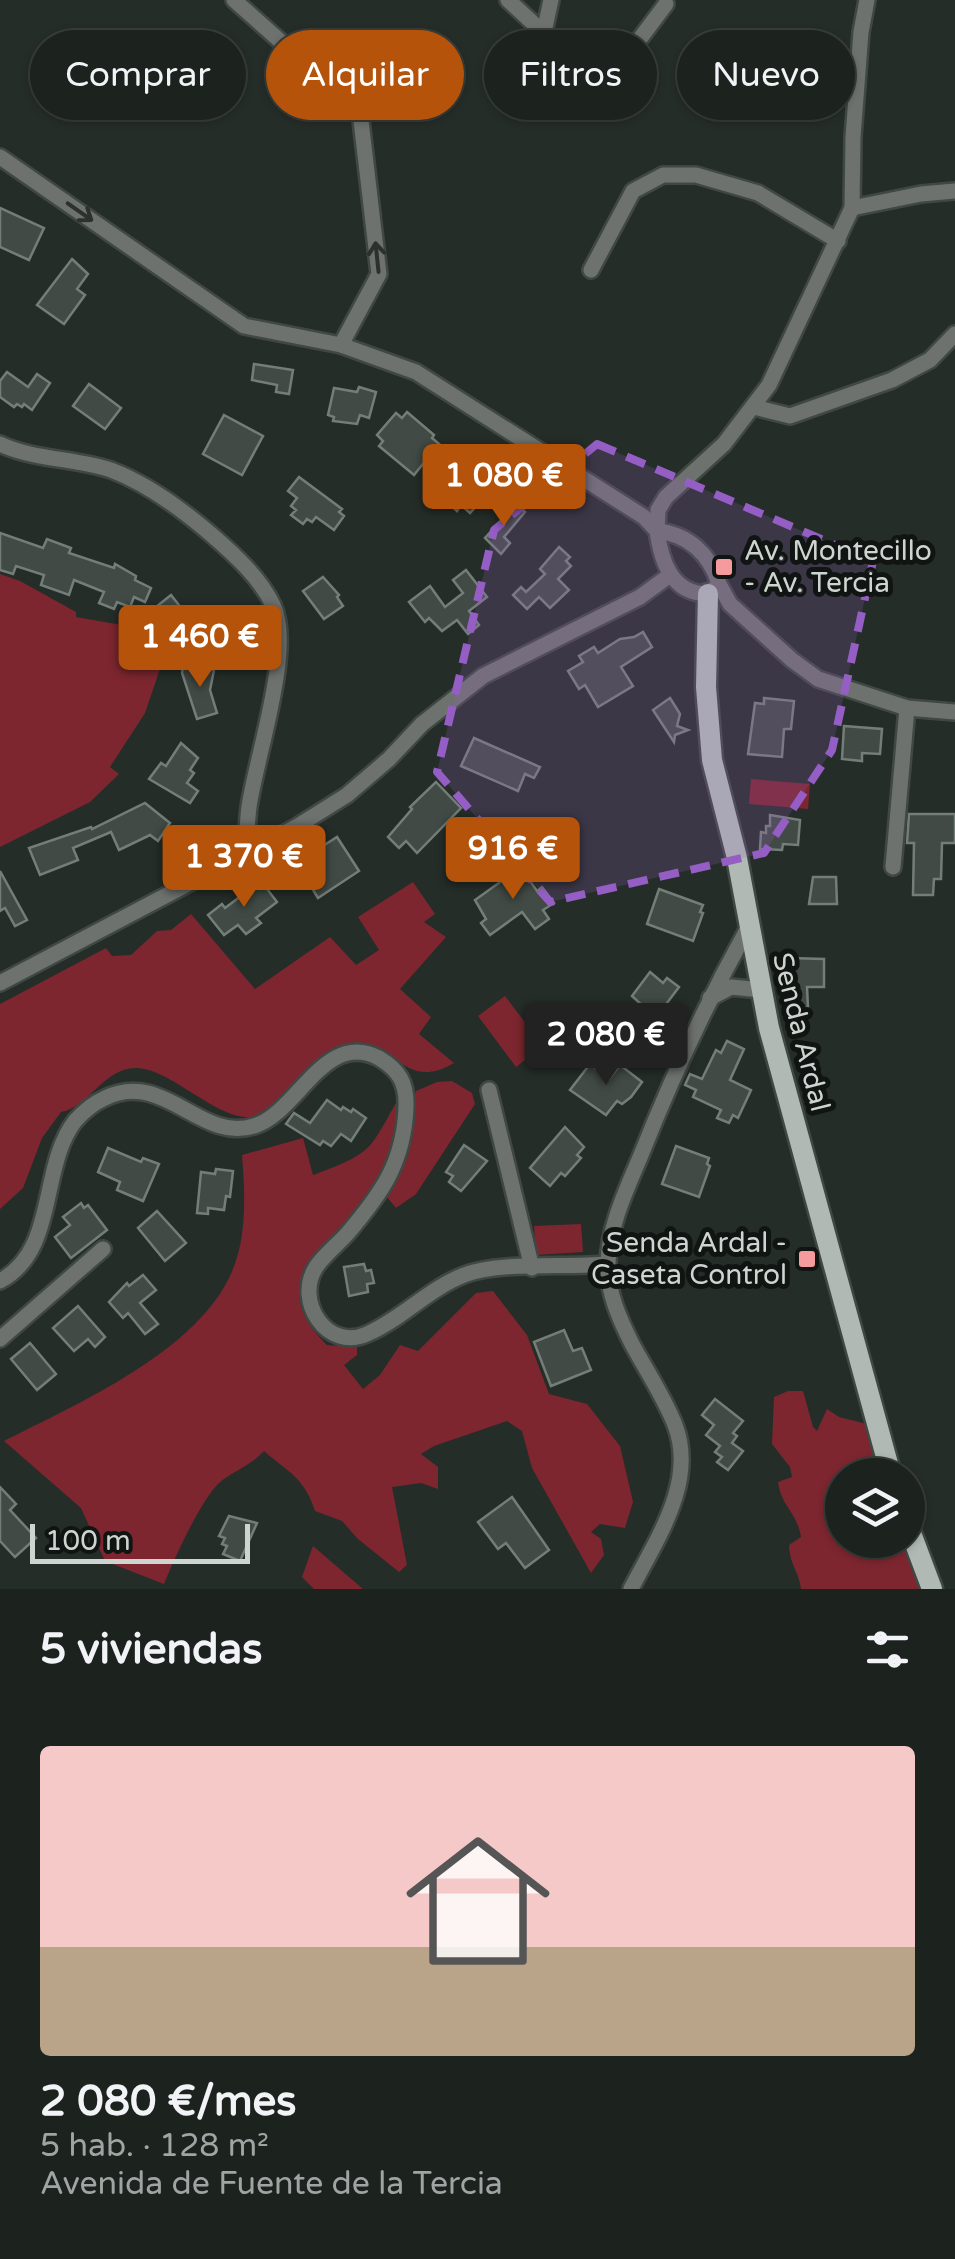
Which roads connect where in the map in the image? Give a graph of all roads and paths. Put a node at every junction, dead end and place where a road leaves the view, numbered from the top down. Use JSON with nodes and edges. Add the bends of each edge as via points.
{"nodes":[{"id":1,"x":234,"y":0,"type":"edge"},
{"id":2,"x":508,"y":0,"type":"edge"},
{"id":3,"x":551,"y":0,"type":"edge"},
{"id":4,"x":867,"y":0,"type":"edge"},
{"id":5,"x":666,"y":4,"type":"dead end"},
{"id":6,"x":542,"y":30,"type":"edge"},
{"id":7,"x":544,"y":30,"type":"edge"},
{"id":8,"x":646,"y":30,"type":"edge"},
{"id":9,"x":0,"y":157,"type":"edge"},
{"id":10,"x":955,"y":192,"type":"edge"},
{"id":11,"x":852,"y":208,"type":"junction"},
{"id":12,"x":838,"y":241,"type":"junction"},
{"id":13,"x":591,"y":270,"type":"dead end"},
{"id":14,"x":955,"y":334,"type":"edge"},
{"id":15,"x":341,"y":345,"type":"junction"},
{"id":16,"x":754,"y":407,"type":"junction"},
{"id":17,"x":0,"y":444,"type":"edge"},
{"id":18,"x":657,"y":531,"type":"junction"},
{"id":19,"x":670,"y":576,"type":"junction"},
{"id":20,"x":714,"y":589,"type":"junction"},
{"id":21,"x":907,"y":708,"type":"junction"},
{"id":22,"x":955,"y":712,"type":"edge"},
{"id":23,"x":246,"y":852,"type":"junction"},
{"id":24,"x":893,"y":867,"type":"dead end"},
{"id":25,"x":748,"y":928,"type":"junction"},
{"id":26,"x":0,"y":983,"type":"edge"},
{"id":27,"x":760,"y":990,"type":"junction"},
{"id":28,"x":710,"y":998,"type":"junction"},
{"id":29,"x":490,"y":1090,"type":"dead end"},
{"id":30,"x":104,"y":1249,"type":"dead end"},
{"id":31,"x":608,"y":1264,"type":"junction"},
{"id":32,"x":532,"y":1268,"type":"junction"},
{"id":33,"x":0,"y":1282,"type":"edge"},
{"id":34,"x":0,"y":1339,"type":"edge"},
{"id":35,"x":886,"y":1458,"type":"edge"},
{"id":36,"x":920,"y":1558,"type":"edge"},
{"id":37,"x":632,"y":1589,"type":"edge"},
{"id":38,"x":932,"y":1589,"type":"edge"}],
"edges":[{"from":15,"to":1,"type":"street","one_way":true,"via":[[379,274],[360,112]]},
{"from":2,"to":6,"type":"street"},
{"from":3,"to":7,"type":"street"},
{"from":4,"to":11,"type":"street"},
{"from":5,"to":8,"type":"street"},
{"from":9,"to":15,"type":"street","one_way":true,"via":[[244,326]]},
{"from":10,"to":11,"type":"street"},
{"from":11,"to":12,"type":"street"},
{"from":12,"to":13,"type":"street","via":[[758,193],[696,175],[663,175],[632,191]]},
{"from":12,"to":16,"type":"street"},
{"from":14,"to":16,"type":"street","via":[[930,360],[892,380],[790,416]]},
{"from":15,"to":18,"type":"street","via":[[416,372],[644,516]]},
{"from":16,"to":18,"type":"street","via":[[666,497]]},
{"from":17,"to":23,"type":"street","via":[[113,471],[164,498],[230,551],[268,596],[280,637]]},
{"from":18,"to":19,"type":"street"},
{"from":18,"to":20,"type":"street","via":[[688,541],[714,567]]},
{"from":19,"to":20,"type":"street","via":[[691,590]]},
{"from":19,"to":23,"type":"street","via":[[482,676],[348,795]]},
{"from":20,"to":21,"type":"street","via":[[818,678]]},
{"from":20,"to":25,"type":"main road","name":"Senda Ardal","via":[[707,721]]},
{"from":21,"to":22,"type":"street"},
{"from":21,"to":24,"type":"street"},
{"from":23,"to":26,"type":"street"},
{"from":25,"to":27,"type":"main road","name":"Senda Ardal"},
{"from":25,"to":28,"type":"street"},
{"from":27,"to":28,"type":"street","via":[[731,987]]},
{"from":27,"to":35,"type":"main road","name":"Senda Ardal"},
{"from":28,"to":31,"type":"street","via":[[629,1184]]},
{"from":29,"to":32,"type":"street"},
{"from":30,"to":34,"type":"street"},
{"from":31,"to":32,"type":"street"},
{"from":31,"to":37,"type":"street","via":[[624,1327],[676,1426],[680,1450],[674,1503]]},
{"from":32,"to":33,"type":"street","via":[[466,1274],[355,1339],[326,1330],[307,1286],[316,1266],[376,1198],[405,1132],[406,1096],[397,1070],[356,1053],[328,1062],[254,1126],[220,1126],[139,1089],[95,1103],[62,1148],[34,1247]]},
{"from":36,"to":38,"type":"main road"}]}
